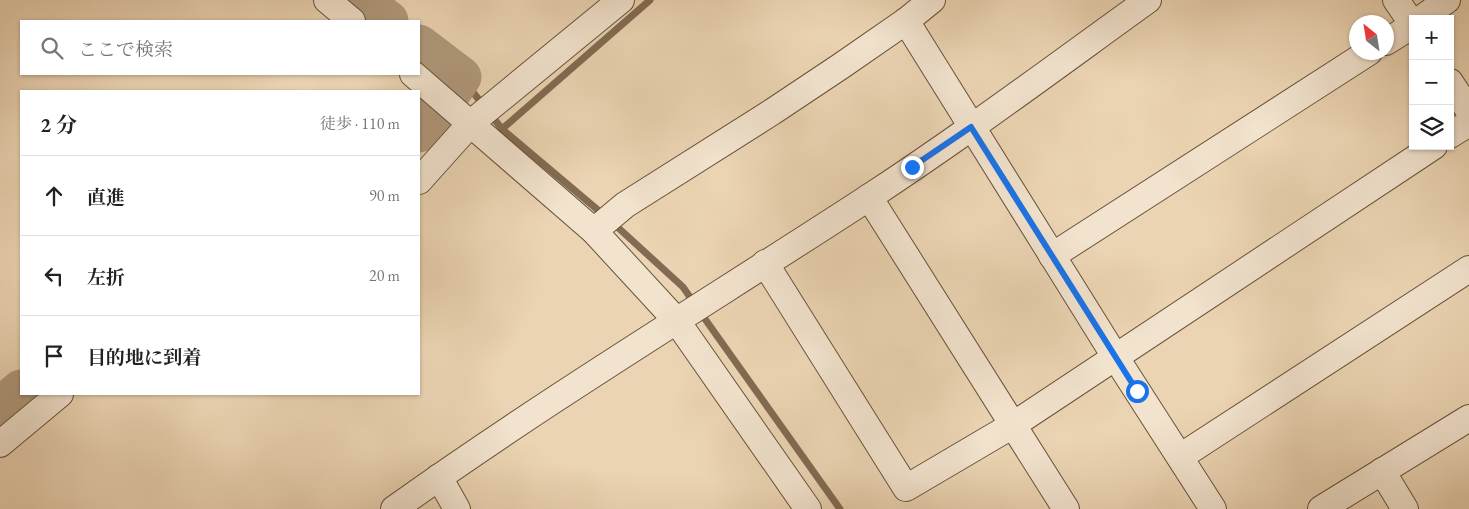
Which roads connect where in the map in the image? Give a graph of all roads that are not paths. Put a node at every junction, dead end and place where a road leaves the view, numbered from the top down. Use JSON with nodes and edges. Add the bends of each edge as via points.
{"nodes":[{"id":1,"x":327,"y":0,"type":"edge"},
{"id":2,"x":621,"y":0,"type":"edge"},
{"id":3,"x":932,"y":0,"type":"edge"},
{"id":4,"x":1148,"y":0,"type":"edge"},
{"id":5,"x":1396,"y":0,"type":"edge"},
{"id":6,"x":1447,"y":0,"type":"edge"},
{"id":7,"x":1426,"y":15,"type":"edge"},
{"id":8,"x":351,"y":20,"type":"edge"},
{"id":9,"x":906,"y":21,"type":"junction"},
{"id":10,"x":1394,"y":37,"type":"edge"},
{"id":11,"x":1357,"y":60,"type":"edge"},
{"id":12,"x":415,"y":75,"type":"edge"},
{"id":13,"x":1454,"y":88,"type":"edge"},
{"id":14,"x":1469,"y":110,"type":"edge"},
{"id":15,"x":472,"y":123,"type":"junction"},
{"id":16,"x":1469,"y":123,"type":"edge"},
{"id":17,"x":971,"y":127,"type":"junction"},
{"id":18,"x":1454,"y":132,"type":"edge"},
{"id":19,"x":1428,"y":150,"type":"edge"},
{"id":20,"x":420,"y":180,"type":"edge"},
{"id":21,"x":868,"y":197,"type":"junction"},
{"id":22,"x":594,"y":231,"type":"junction"},
{"id":23,"x":1052,"y":256,"type":"junction"},
{"id":24,"x":765,"y":263,"type":"junction"},
{"id":25,"x":1469,"y":269,"type":"edge"},
{"id":26,"x":676,"y":320,"type":"junction"},
{"id":27,"x":1116,"y":358,"type":"junction"},
{"id":28,"x":59,"y":395,"type":"edge"},
{"id":29,"x":1469,"y":418,"type":"edge"},
{"id":30,"x":1013,"y":425,"type":"junction"},
{"id":31,"x":0,"y":444,"type":"edge"},
{"id":32,"x":1180,"y":457,"type":"junction"},
{"id":33,"x":1382,"y":471,"type":"junction"},
{"id":34,"x":439,"y":477,"type":"junction"},
{"id":35,"x":394,"y":509,"type":"edge"},
{"id":36,"x":457,"y":509,"type":"edge"},
{"id":37,"x":808,"y":509,"type":"edge"},
{"id":38,"x":1066,"y":509,"type":"edge"},
{"id":39,"x":1213,"y":509,"type":"edge"},
{"id":40,"x":1321,"y":509,"type":"edge"},
{"id":41,"x":1405,"y":509,"type":"edge"}],
"edges":[{"from":1,"to":8,"type":"street"},
{"from":2,"to":15,"type":"street"},
{"from":3,"to":9,"type":"street"},
{"from":4,"to":17,"type":"street"},
{"from":5,"to":10,"type":"street","via":[[1413,25]]},
{"from":6,"to":7,"type":"street"},
{"from":9,"to":17,"type":"street"},
{"from":9,"to":22,"type":"street","via":[[772,112],[624,205]]},
{"from":11,"to":23,"type":"street"},
{"from":12,"to":15,"type":"street"},
{"from":13,"to":14,"type":"street"},
{"from":15,"to":20,"type":"street"},
{"from":15,"to":22,"type":"street"},
{"from":16,"to":18,"type":"street"},
{"from":17,"to":21,"type":"street"},
{"from":17,"to":23,"type":"street"},
{"from":19,"to":27,"type":"street"},
{"from":21,"to":24,"type":"street"},
{"from":21,"to":30,"type":"street"},
{"from":22,"to":26,"type":"street"},
{"from":23,"to":27,"type":"street"},
{"from":24,"to":26,"type":"street"},
{"from":24,"to":30,"type":"street","via":[[906,488]]},
{"from":25,"to":32,"type":"street"},
{"from":26,"to":34,"type":"street"},
{"from":26,"to":37,"type":"street"},
{"from":27,"to":30,"type":"street"},
{"from":27,"to":32,"type":"street"},
{"from":28,"to":31,"type":"street"},
{"from":29,"to":33,"type":"street"},
{"from":30,"to":38,"type":"street"},
{"from":32,"to":39,"type":"street"},
{"from":33,"to":40,"type":"street"},
{"from":33,"to":41,"type":"street"},
{"from":34,"to":35,"type":"street"},
{"from":34,"to":36,"type":"street"}]}
